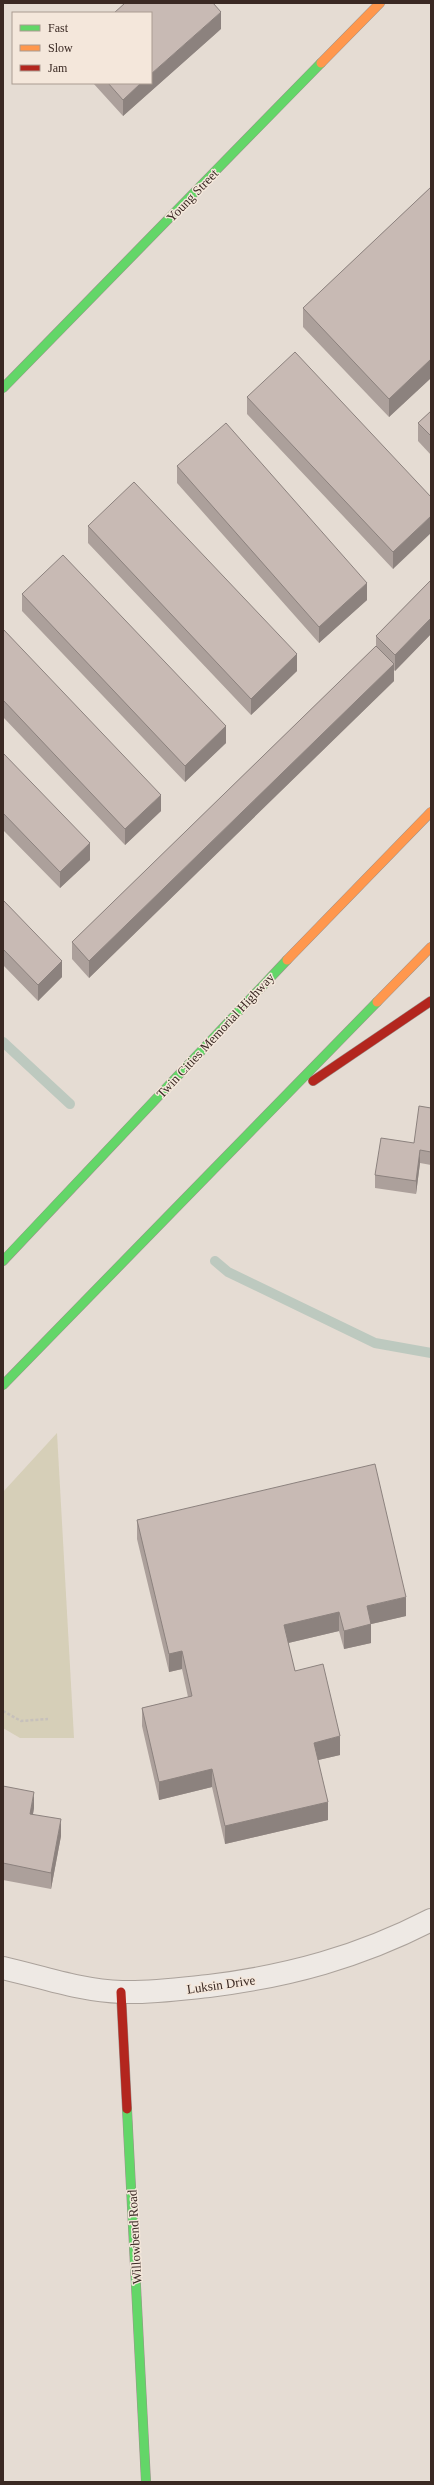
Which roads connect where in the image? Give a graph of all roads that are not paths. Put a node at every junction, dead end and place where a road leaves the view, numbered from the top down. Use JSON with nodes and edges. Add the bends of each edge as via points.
{"nodes":[{"id":1,"x":380,"y":3,"type":"edge"},
{"id":2,"x":3,"y":388,"type":"edge"},
{"id":3,"x":431,"y":812,"type":"edge"},
{"id":4,"x":431,"y":947,"type":"edge"},
{"id":5,"x":431,"y":1000,"type":"edge"},
{"id":6,"x":274,"y":1107,"type":"junction"},
{"id":7,"x":3,"y":1260,"type":"edge"},
{"id":8,"x":3,"y":1385,"type":"edge"},
{"id":9,"x":431,"y":1920,"type":"edge"},
{"id":10,"x":3,"y":1968,"type":"edge"},
{"id":11,"x":121,"y":1992,"type":"junction"},
{"id":12,"x":146,"y":2482,"type":"edge"}],
"edges":[{"from":1,"to":2,"type":"main road","name":"Young Street"},
{"from":3,"to":7,"type":"main road","name":"Twin Cities Memorial Highway","via":[[239,1010]]},
{"from":4,"to":6,"type":"main road"},
{"from":5,"to":6,"type":"main road"},
{"from":6,"to":8,"type":"main road"},
{"from":9,"to":11,"type":"street","name":"Luksin Drive","via":[[367,1950],[305,1970],[242,1982],[183,1989]]},
{"from":10,"to":11,"type":"street","name":"Luksin Drive","via":[[71,1985]]},
{"from":11,"to":12,"type":"main road","name":"Willowbend Road"}]}
